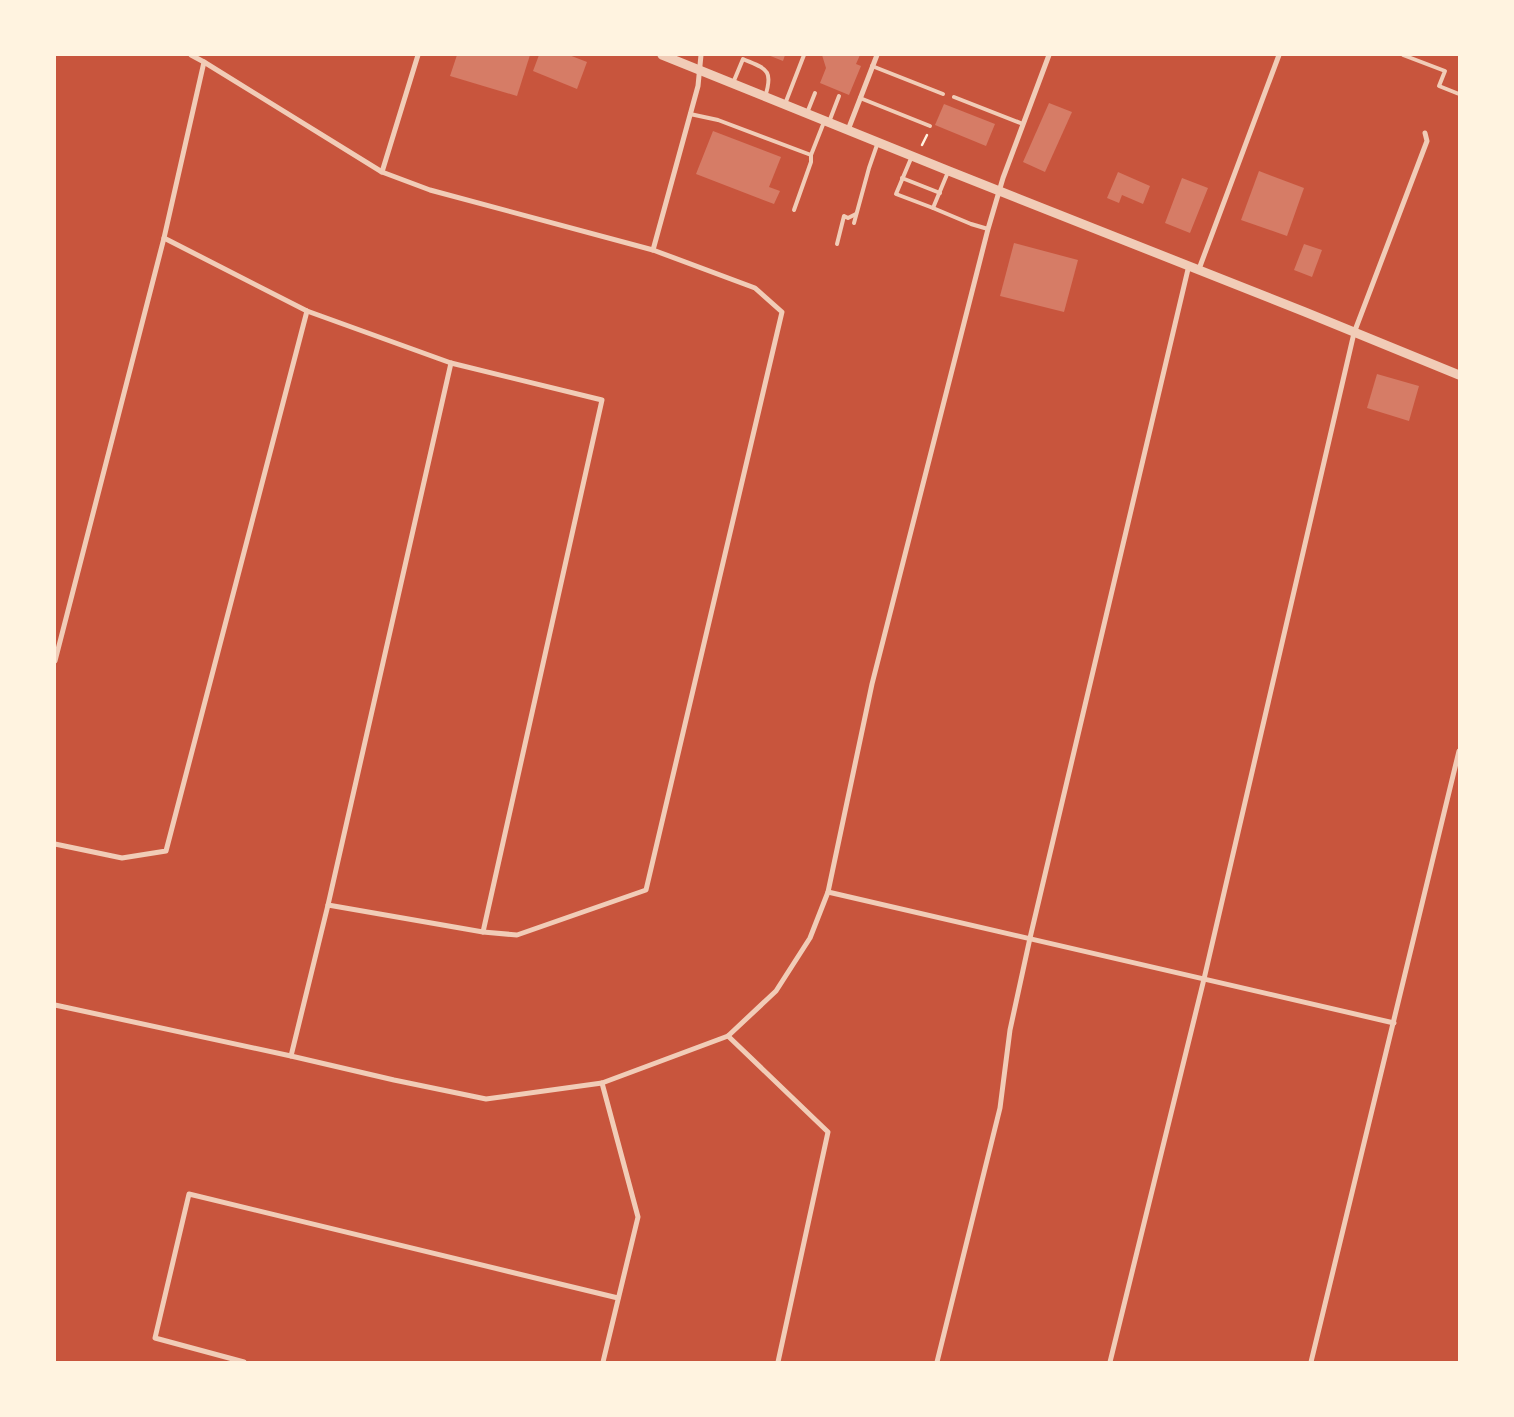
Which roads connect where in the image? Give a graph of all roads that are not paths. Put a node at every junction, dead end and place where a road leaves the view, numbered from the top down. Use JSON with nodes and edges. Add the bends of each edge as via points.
{"nodes":[{"id":1,"x":191,"y":55,"type":"edge"},
{"id":2,"x":418,"y":55,"type":"edge"},
{"id":3,"x":662,"y":55,"type":"edge"},
{"id":4,"x":700,"y":55,"type":"edge"},
{"id":5,"x":804,"y":55,"type":"edge"},
{"id":6,"x":876,"y":55,"type":"edge"},
{"id":7,"x":1050,"y":55,"type":"edge"},
{"id":8,"x":1280,"y":55,"type":"edge"},
{"id":9,"x":1403,"y":55,"type":"edge"},
{"id":10,"x":204,"y":62,"type":"junction"},
{"id":11,"x":872,"y":66,"type":"junction"},
{"id":12,"x":699,"y":70,"type":"junction"},
{"id":13,"x":733,"y":83,"type":"junction"},
{"id":14,"x":815,"y":93,"type":"dead end"},
{"id":15,"x":943,"y":94,"type":"dead end"},
{"id":16,"x":1459,"y":94,"type":"edge"},
{"id":17,"x":765,"y":96,"type":"junction"},
{"id":18,"x":839,"y":96,"type":"dead end"},
{"id":19,"x":954,"y":97,"type":"dead end"},
{"id":20,"x":860,"y":98,"type":"junction"},
{"id":21,"x":785,"y":104,"type":"junction"},
{"id":22,"x":807,"y":113,"type":"junction"},
{"id":23,"x":690,"y":114,"type":"junction"},
{"id":24,"x":827,"y":121,"type":"junction"},
{"id":25,"x":1023,"y":124,"type":"junction"},
{"id":26,"x":930,"y":126,"type":"dead end"},
{"id":27,"x":848,"y":130,"type":"junction"},
{"id":28,"x":1425,"y":133,"type":"dead end"},
{"id":29,"x":878,"y":142,"type":"junction"},
{"id":30,"x":811,"y":155,"type":"junction"},
{"id":31,"x":912,"y":156,"type":"junction"},
{"id":32,"x":949,"y":171,"type":"junction"},
{"id":33,"x":382,"y":172,"type":"junction"},
{"id":34,"x":902,"y":178,"type":"junction"},
{"id":35,"x":999,"y":191,"type":"junction"},
{"id":36,"x":940,"y":193,"type":"junction"},
{"id":37,"x":933,"y":208,"type":"junction"},
{"id":38,"x":794,"y":210,"type":"dead end"},
{"id":39,"x":856,"y":214,"type":"junction"},
{"id":40,"x":854,"y":223,"type":"dead end"},
{"id":41,"x":988,"y":229,"type":"junction"},
{"id":42,"x":164,"y":238,"type":"junction"},
{"id":43,"x":837,"y":244,"type":"dead end"},
{"id":44,"x":653,"y":250,"type":"junction"},
{"id":45,"x":1189,"y":266,"type":"junction"},
{"id":46,"x":1199,"y":269,"type":"junction"},
{"id":47,"x":307,"y":312,"type":"junction"},
{"id":48,"x":1354,"y":333,"type":"junction"},
{"id":49,"x":452,"y":363,"type":"junction"},
{"id":50,"x":1459,"y":375,"type":"edge"},
{"id":51,"x":55,"y":661,"type":"edge"},
{"id":52,"x":1459,"y":751,"type":"edge"},
{"id":53,"x":55,"y":844,"type":"edge"},
{"id":54,"x":828,"y":892,"type":"junction"},
{"id":55,"x":328,"y":904,"type":"junction"},
{"id":56,"x":483,"y":932,"type":"junction"},
{"id":57,"x":1030,"y":938,"type":"junction"},
{"id":58,"x":1204,"y":979,"type":"junction"},
{"id":59,"x":55,"y":1005,"type":"edge"},
{"id":60,"x":1394,"y":1023,"type":"junction"},
{"id":61,"x":728,"y":1036,"type":"junction"},
{"id":62,"x":291,"y":1056,"type":"junction"},
{"id":63,"x":602,"y":1083,"type":"junction"},
{"id":64,"x":618,"y":1298,"type":"junction"},
{"id":65,"x":244,"y":1362,"type":"edge"},
{"id":66,"x":603,"y":1362,"type":"edge"},
{"id":67,"x":778,"y":1362,"type":"edge"},
{"id":68,"x":937,"y":1362,"type":"edge"},
{"id":69,"x":1110,"y":1362,"type":"edge"},
{"id":70,"x":1311,"y":1362,"type":"edge"}],
"edges":[{"from":1,"to":10,"type":"street"},
{"from":2,"to":33,"type":"street"},
{"from":3,"to":12,"type":"street"},
{"from":4,"to":12,"type":"street"},
{"from":5,"to":21,"type":"lane"},
{"from":6,"to":11,"type":"street"},
{"from":7,"to":25,"type":"street"},
{"from":8,"to":46,"type":"street"},
{"from":9,"to":16,"type":"lane","via":[[1445,71],[1439,86]]},
{"from":10,"to":33,"type":"street"},
{"from":10,"to":42,"type":"street"},
{"from":11,"to":15,"type":"lane"},
{"from":11,"to":20,"type":"street"},
{"from":12,"to":13,"type":"street"},
{"from":12,"to":23,"type":"street"},
{"from":13,"to":17,"type":"street"},
{"from":13,"to":17,"type":"lane","via":[[743,60],[764,68],[770,84]]},
{"from":14,"to":22,"type":"lane"},
{"from":17,"to":21,"type":"street"},
{"from":18,"to":24,"type":"lane"},
{"from":19,"to":25,"type":"lane"},
{"from":20,"to":26,"type":"lane"},
{"from":20,"to":27,"type":"street"},
{"from":21,"to":22,"type":"street"},
{"from":22,"to":24,"type":"street"},
{"from":23,"to":30,"type":"lane","via":[[718,120]]},
{"from":23,"to":44,"type":"street"},
{"from":24,"to":27,"type":"street"},
{"from":24,"to":30,"type":"lane"},
{"from":25,"to":35,"type":"street"},
{"from":27,"to":29,"type":"street"},
{"from":28,"to":48,"type":"street","via":[[1427,141]]},
{"from":29,"to":31,"type":"street"},
{"from":29,"to":39,"type":"lane"},
{"from":30,"to":38,"type":"lane"},
{"from":31,"to":32,"type":"street"},
{"from":31,"to":34,"type":"lane"},
{"from":32,"to":35,"type":"street"},
{"from":32,"to":36,"type":"lane"},
{"from":33,"to":44,"type":"street","via":[[430,190]]},
{"from":34,"to":36,"type":"lane"},
{"from":34,"to":37,"type":"lane","via":[[896,194]]},
{"from":35,"to":41,"type":"street"},
{"from":35,"to":45,"type":"street"},
{"from":36,"to":37,"type":"lane"},
{"from":37,"to":41,"type":"lane"},
{"from":39,"to":40,"type":"lane"},
{"from":39,"to":43,"type":"lane","via":[[848,218],[844,216]]},
{"from":41,"to":54,"type":"street","via":[[872,684]]},
{"from":42,"to":47,"type":"street"},
{"from":42,"to":51,"type":"street"},
{"from":44,"to":56,"type":"street","via":[[756,288],[782,312],[646,890],[518,935]]},
{"from":45,"to":46,"type":"street"},
{"from":45,"to":57,"type":"street"},
{"from":46,"to":48,"type":"street"},
{"from":47,"to":49,"type":"street"},
{"from":47,"to":53,"type":"street","via":[[166,851],[122,858]]},
{"from":48,"to":50,"type":"street"},
{"from":48,"to":58,"type":"street"},
{"from":49,"to":55,"type":"street"},
{"from":49,"to":56,"type":"street","via":[[602,400]]},
{"from":52,"to":60,"type":"street"},
{"from":54,"to":57,"type":"street"},
{"from":54,"to":61,"type":"street","via":[[810,938],[776,991]]},
{"from":55,"to":56,"type":"street"},
{"from":55,"to":62,"type":"street"},
{"from":57,"to":58,"type":"street"},
{"from":57,"to":68,"type":"street","via":[[1010,1030],[1000,1108]]},
{"from":58,"to":60,"type":"street"},
{"from":58,"to":69,"type":"street"},
{"from":59,"to":62,"type":"street"},
{"from":60,"to":70,"type":"street"},
{"from":61,"to":63,"type":"street"},
{"from":61,"to":67,"type":"street","via":[[828,1132]]},
{"from":62,"to":63,"type":"street","via":[[486,1098]]},
{"from":63,"to":64,"type":"street","via":[[638,1216]]},
{"from":64,"to":65,"type":"street","via":[[189,1194],[155,1338]]},
{"from":64,"to":66,"type":"street"}]}
